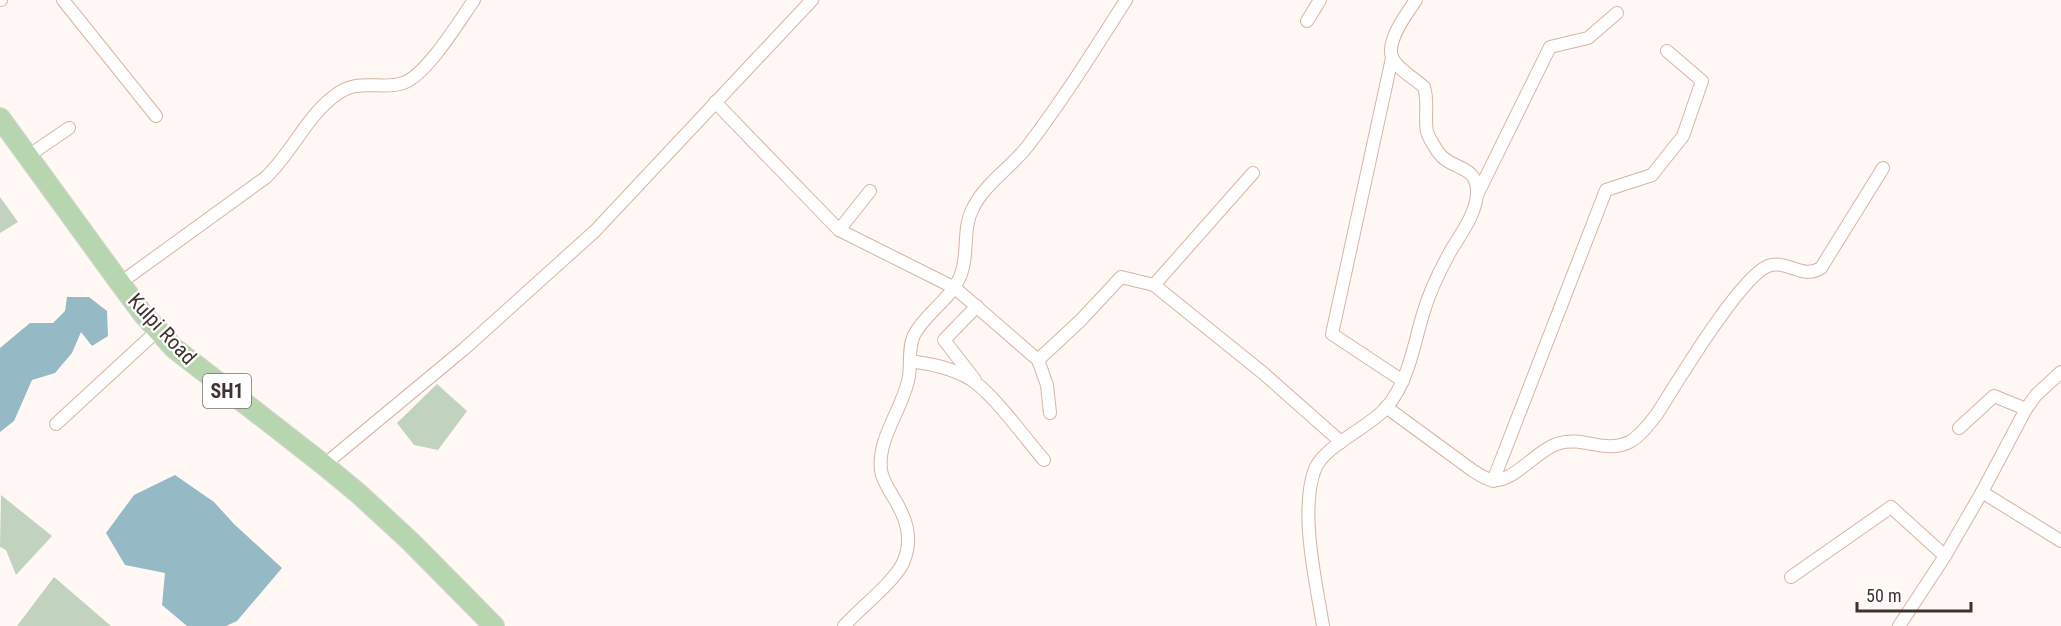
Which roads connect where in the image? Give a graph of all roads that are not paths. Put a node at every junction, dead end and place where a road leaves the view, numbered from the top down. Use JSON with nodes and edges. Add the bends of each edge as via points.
{"nodes":[{"id":1,"x":63,"y":0,"type":"edge"},
{"id":2,"x":474,"y":0,"type":"edge"},
{"id":3,"x":812,"y":0,"type":"edge"},
{"id":4,"x":1126,"y":0,"type":"edge"},
{"id":5,"x":1320,"y":0,"type":"edge"},
{"id":6,"x":1416,"y":0,"type":"edge"},
{"id":7,"x":1617,"y":13,"type":"dead end"},
{"id":8,"x":1307,"y":21,"type":"dead end"},
{"id":9,"x":1667,"y":51,"type":"dead end"},
{"id":10,"x":1392,"y":58,"type":"junction"},
{"id":11,"x":716,"y":102,"type":"junction"},
{"id":12,"x":156,"y":116,"type":"dead end"},
{"id":13,"x":0,"y":118,"type":"edge"},
{"id":14,"x":69,"y":128,"type":"dead end"},
{"id":15,"x":28,"y":156,"type":"junction"},
{"id":16,"x":1883,"y":168,"type":"dead end"},
{"id":17,"x":1252,"y":172,"type":"dead end"},
{"id":18,"x":870,"y":191,"type":"dead end"},
{"id":19,"x":1478,"y":194,"type":"junction"},
{"id":20,"x":839,"y":230,"type":"junction"},
{"id":21,"x":120,"y":283,"type":"junction"},
{"id":22,"x":1154,"y":285,"type":"junction"},
{"id":23,"x":955,"y":288,"type":"junction"},
{"id":24,"x":977,"y":306,"type":"junction"},
{"id":25,"x":158,"y":330,"type":"junction"},
{"id":26,"x":1038,"y":360,"type":"junction"},
{"id":27,"x":910,"y":361,"type":"junction"},
{"id":28,"x":2060,"y":375,"type":"edge"},
{"id":29,"x":1403,"y":381,"type":"junction"},
{"id":30,"x":984,"y":390,"type":"junction"},
{"id":31,"x":1386,"y":407,"type":"junction"},
{"id":32,"x":2026,"y":409,"type":"junction"},
{"id":33,"x":1050,"y":413,"type":"dead end"},
{"id":34,"x":56,"y":424,"type":"dead end"},
{"id":35,"x":1959,"y":428,"type":"dead end"},
{"id":36,"x":1341,"y":442,"type":"junction"},
{"id":37,"x":1044,"y":460,"type":"dead end"},
{"id":38,"x":324,"y":465,"type":"junction"},
{"id":39,"x":1493,"y":481,"type":"junction"},
{"id":40,"x":1982,"y":492,"type":"junction"},
{"id":41,"x":2061,"y":541,"type":"edge"},
{"id":42,"x":1945,"y":556,"type":"junction"},
{"id":43,"x":1791,"y":577,"type":"dead end"},
{"id":44,"x":494,"y":626,"type":"edge"},
{"id":45,"x":844,"y":626,"type":"edge"},
{"id":46,"x":1323,"y":626,"type":"edge"},
{"id":47,"x":1899,"y":626,"type":"edge"}],
"edges":[{"from":1,"to":12,"type":"street"},
{"from":2,"to":21,"type":"street","via":[[440,48],[410,80],[401,84],[363,85],[333,96],[265,178]]},
{"from":3,"to":11,"type":"street"},
{"from":4,"to":23,"type":"street","via":[[1056,109],[972,208],[962,272]]},
{"from":5,"to":8,"type":"street"},
{"from":6,"to":10,"type":"street","via":[[1397,29]]},
{"from":7,"to":19,"type":"street","via":[[1588,38],[1550,47]]},
{"from":9,"to":39,"type":"street","via":[[1702,81],[1683,136],[1652,175],[1606,190]]},
{"from":10,"to":19,"type":"street","via":[[1424,87],[1427,131],[1439,154],[1471,173]]},
{"from":10,"to":29,"type":"street","via":[[1332,334]]},
{"from":11,"to":20,"type":"street"},
{"from":11,"to":38,"type":"street","via":[[595,231],[464,349]]},
{"from":13,"to":15,"type":"main road","name":"Kulpi Road","number":"SH1"},
{"from":14,"to":15,"type":"street"},
{"from":15,"to":21,"type":"main road","name":"Kulpi Road","number":"SH1"},
{"from":16,"to":39,"type":"street","via":[[1821,267],[1807,273],[1767,266],[1743,286],[1657,414],[1633,441],[1612,447],[1560,442],[1509,476]]},
{"from":17,"to":22,"type":"street"},
{"from":18,"to":20,"type":"street"},
{"from":19,"to":29,"type":"street","via":[[1435,281]]},
{"from":20,"to":23,"type":"street"},
{"from":21,"to":25,"type":"main road","name":"Kulpi Road","number":"SH1"},
{"from":22,"to":26,"type":"street","via":[[1121,278]]},
{"from":22,"to":36,"type":"street"},
{"from":23,"to":24,"type":"street"},
{"from":23,"to":27,"type":"street","via":[[915,335]]},
{"from":24,"to":26,"type":"street"},
{"from":24,"to":30,"type":"street","via":[[944,340]]},
{"from":25,"to":34,"type":"street"},
{"from":25,"to":38,"type":"main road","name":"Kulpi Road","number":"SH1","via":[[203,372]]},
{"from":26,"to":33,"type":"street","via":[[1047,385]]},
{"from":27,"to":30,"type":"street","via":[[953,371]]},
{"from":27,"to":45,"type":"street","via":[[905,390],[880,456],[881,473],[906,519],[908,548],[893,576]]},
{"from":28,"to":32,"type":"street","via":[[2040,390]]},
{"from":29,"to":31,"type":"street"},
{"from":30,"to":37,"type":"street"},
{"from":31,"to":36,"type":"street"},
{"from":31,"to":39,"type":"street","via":[[1483,478]]},
{"from":32,"to":35,"type":"street","via":[[1994,396]]},
{"from":32,"to":40,"type":"street"},
{"from":36,"to":46,"type":"street","via":[[1316,465],[1311,482],[1311,542]]},
{"from":38,"to":44,"type":"main road","name":"Kulpi Road","number":"SH1","via":[[410,541]]},
{"from":40,"to":41,"type":"street"},
{"from":40,"to":42,"type":"street"},
{"from":42,"to":43,"type":"street","via":[[1891,507]]},
{"from":42,"to":47,"type":"street"}]}
